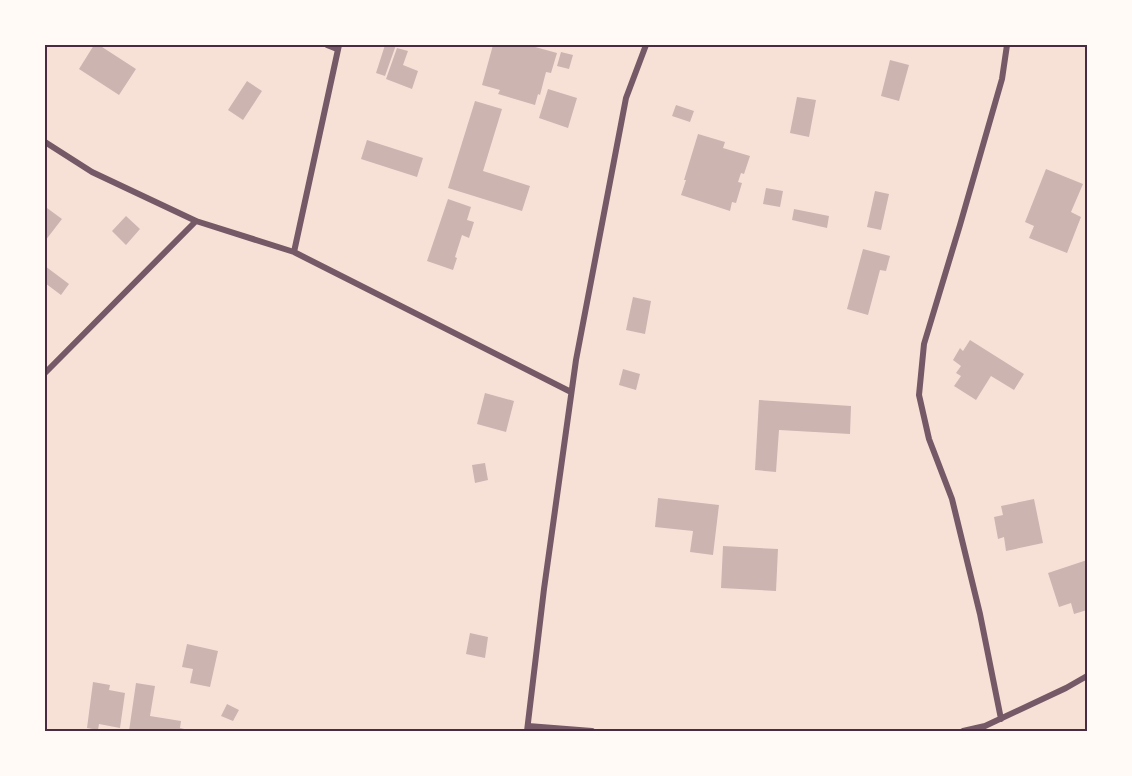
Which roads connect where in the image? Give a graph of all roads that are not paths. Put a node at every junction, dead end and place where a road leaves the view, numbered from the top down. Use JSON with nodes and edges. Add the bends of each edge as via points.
{"nodes":[{"id":1,"x":327,"y":45,"type":"edge"},
{"id":2,"x":646,"y":45,"type":"edge"},
{"id":3,"x":1007,"y":45,"type":"edge"},
{"id":4,"x":338,"y":47,"type":"edge"},
{"id":5,"x":45,"y":142,"type":"edge"},
{"id":6,"x":196,"y":221,"type":"junction"},
{"id":7,"x":294,"y":252,"type":"junction"},
{"id":8,"x":45,"y":373,"type":"edge"},
{"id":9,"x":572,"y":392,"type":"junction"},
{"id":10,"x":1087,"y":676,"type":"edge"},
{"id":11,"x":1001,"y":719,"type":"junction"},
{"id":12,"x":528,"y":728,"type":"edge"},
{"id":13,"x":592,"y":731,"type":"edge"},
{"id":14,"x":963,"y":731,"type":"edge"}],
"edges":[{"from":1,"to":4,"type":"street"},
{"from":2,"to":9,"type":"street","via":[[626,98]]},
{"from":3,"to":11,"type":"street","via":[[1002,79],[924,344],[919,395],[929,439],[952,499]]},
{"from":4,"to":7,"type":"street"},
{"from":5,"to":6,"type":"street","via":[[92,172]]},
{"from":6,"to":7,"type":"street"},
{"from":6,"to":8,"type":"street"},
{"from":7,"to":9,"type":"street"},
{"from":9,"to":12,"type":"street"},
{"from":10,"to":11,"type":"street"},
{"from":11,"to":14,"type":"street"},
{"from":12,"to":13,"type":"street"}]}
